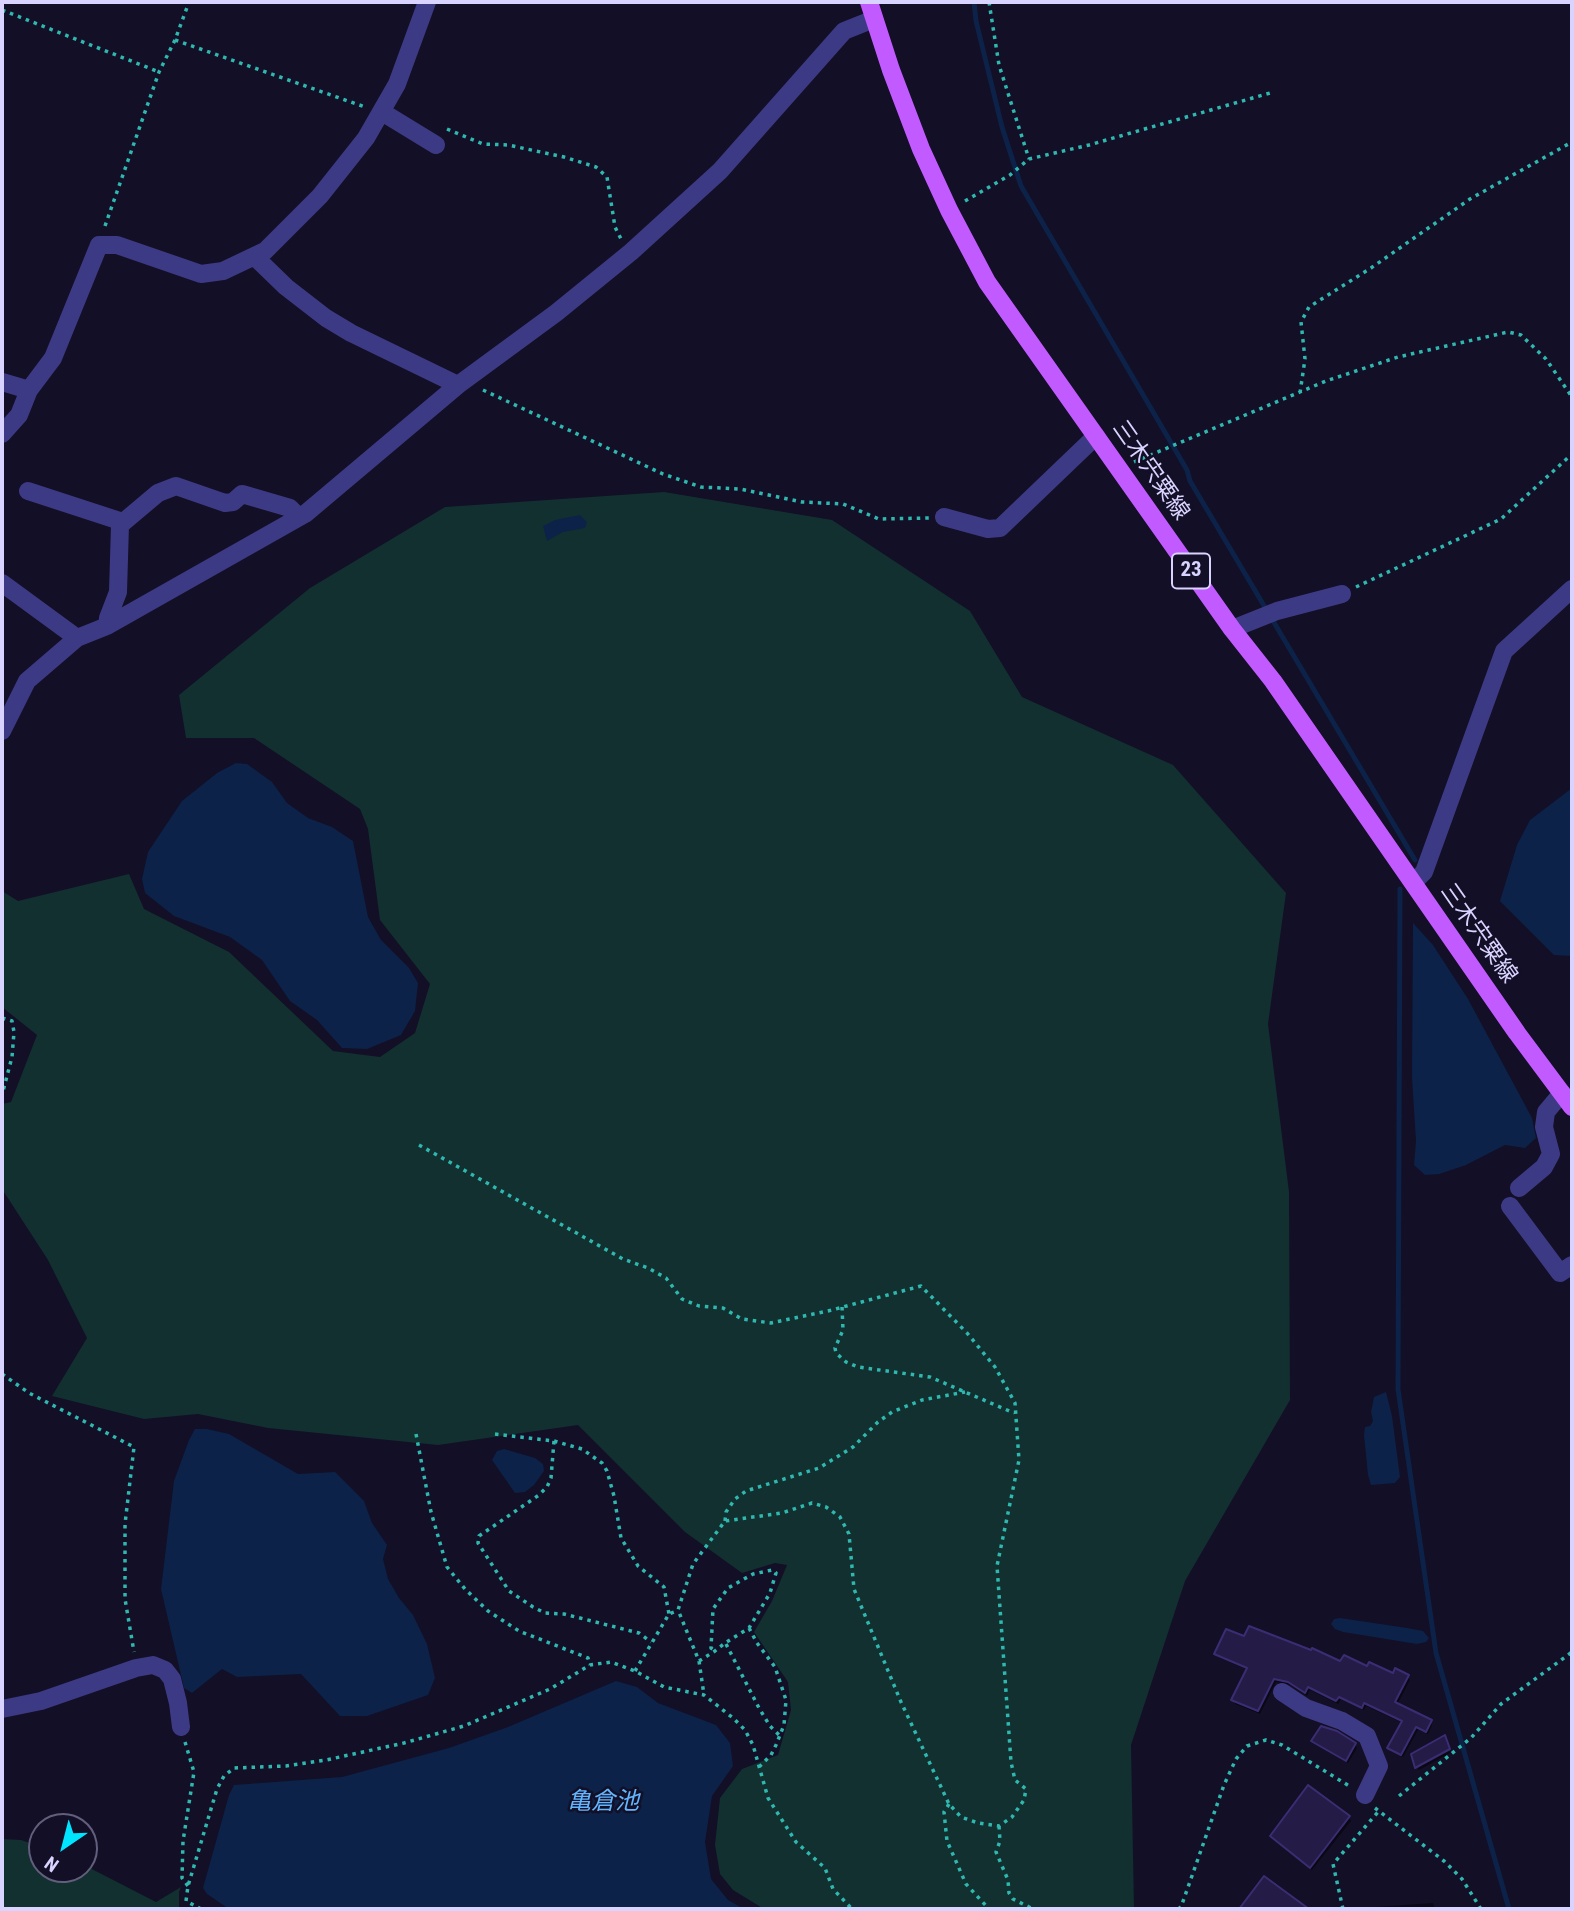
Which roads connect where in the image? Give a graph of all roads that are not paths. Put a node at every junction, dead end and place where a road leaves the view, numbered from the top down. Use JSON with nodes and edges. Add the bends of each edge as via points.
{"nodes":[{"id":1,"x":427,"y":2,"type":"edge"},
{"id":2,"x":872,"y":10,"type":"edge"},
{"id":3,"x":382,"y":112,"type":"junction"},
{"id":4,"x":436,"y":145,"type":"dead end"},
{"id":5,"x":254,"y":256,"type":"junction"},
{"id":6,"x":2,"y":382,"type":"edge"},
{"id":7,"x":463,"y":382,"type":"junction"},
{"id":8,"x":29,"y":390,"type":"junction"},
{"id":9,"x":2,"y":434,"type":"edge"},
{"id":10,"x":1096,"y":436,"type":"junction"},
{"id":11,"x":28,"y":491,"type":"dead end"},
{"id":12,"x":299,"y":517,"type":"junction"},
{"id":13,"x":944,"y":517,"type":"road end"},
{"id":14,"x":123,"y":522,"type":"junction"},
{"id":15,"x":2,"y":583,"type":"edge"},
{"id":16,"x":1342,"y":594,"type":"road end"},
{"id":17,"x":1570,"y":596,"type":"edge"},
{"id":18,"x":107,"y":626,"type":"junction"},
{"id":19,"x":1233,"y":629,"type":"junction"},
{"id":20,"x":77,"y":638,"type":"junction"},
{"id":21,"x":2,"y":731,"type":"edge"},
{"id":22,"x":1413,"y":883,"type":"junction"},
{"id":23,"x":1567,"y":1100,"type":"edge"},
{"id":24,"x":1519,"y":1188,"type":"dead end"},
{"id":25,"x":1510,"y":1206,"type":"dead end"},
{"id":26,"x":1572,"y":1265,"type":"edge"},
{"id":27,"x":1282,"y":1692,"type":"dead end"},
{"id":28,"x":2,"y":1709,"type":"edge"},
{"id":29,"x":181,"y":1727,"type":"road end"},
{"id":30,"x":1365,"y":1796,"type":"road end"}],
"edges":[{"from":1,"to":3,"type":"street"},
{"from":2,"to":7,"type":"street","via":[[844,31],[720,171],[631,252]]},
{"from":2,"to":10,"type":"main road","name":"三木宍粟線","number":"23","via":[[948,211],[987,282]]},
{"from":3,"to":4,"type":"street"},
{"from":3,"to":5,"type":"street","via":[[320,196],[265,251]]},
{"from":5,"to":7,"type":"street","via":[[326,318]]},
{"from":5,"to":8,"type":"street","via":[[223,271],[201,274],[117,245],[99,245],[53,358]]},
{"from":6,"to":8,"type":"street"},
{"from":7,"to":12,"type":"street"},
{"from":8,"to":9,"type":"street","via":[[19,415]]},
{"from":10,"to":13,"type":"street","via":[[1000,528]]},
{"from":10,"to":19,"type":"main road","name":"三木宍粟線","number":"23"},
{"from":11,"to":14,"type":"street"},
{"from":12,"to":14,"type":"street","via":[[290,508],[242,494],[225,503],[176,486],[158,493]]},
{"from":12,"to":18,"type":"street"},
{"from":14,"to":18,"type":"street","via":[[118,592]]},
{"from":15,"to":20,"type":"street"},
{"from":16,"to":19,"type":"street","via":[[1277,611]]},
{"from":17,"to":22,"type":"street","via":[[1504,650],[1424,872]]},
{"from":18,"to":20,"type":"street"},
{"from":19,"to":22,"type":"main road","name":"三木宍粟線","number":"23"},
{"from":20,"to":21,"type":"street","via":[[27,681]]},
{"from":22,"to":23,"type":"main road","name":"三木宍粟線","number":"23"},
{"from":23,"to":24,"type":"street","via":[[1546,1112],[1544,1127],[1551,1154],[1544,1167]]},
{"from":25,"to":26,"type":"street","via":[[1560,1273]]},
{"from":27,"to":30,"type":"street","via":[[1367,1736],[1379,1766]]},
{"from":28,"to":29,"type":"street","via":[[153,1665],[172,1679]]}]}
